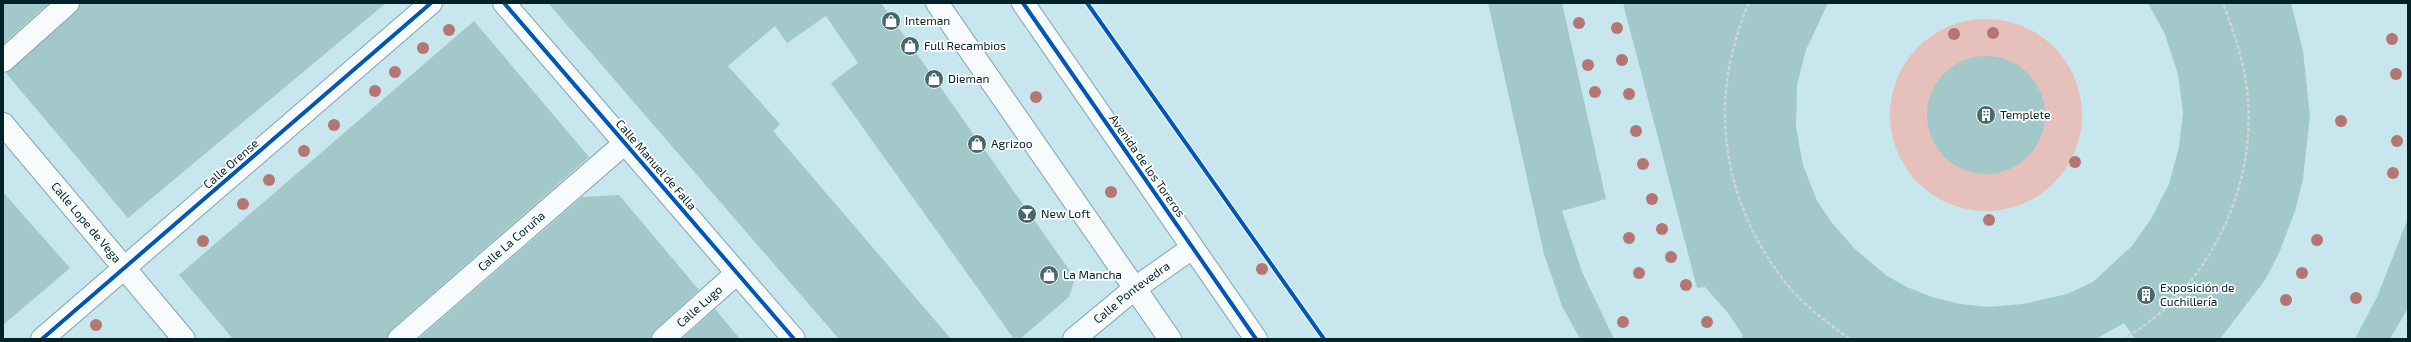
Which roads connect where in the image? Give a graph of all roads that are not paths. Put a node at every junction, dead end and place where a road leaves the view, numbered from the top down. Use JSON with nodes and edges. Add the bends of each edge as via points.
{"nodes":[{"id":1,"x":68,"y":3,"type":"edge"},
{"id":2,"x":431,"y":3,"type":"edge"},
{"id":3,"x":504,"y":3,"type":"edge"},
{"id":4,"x":937,"y":3,"type":"edge"},
{"id":5,"x":1023,"y":3,"type":"edge"},
{"id":6,"x":3,"y":61,"type":"edge"},
{"id":7,"x":3,"y":124,"type":"edge"},
{"id":8,"x":625,"y":143,"type":"junction"},
{"id":9,"x":1192,"y":248,"type":"junction"},
{"id":10,"x":125,"y":269,"type":"junction"},
{"id":11,"x":736,"y":273,"type":"junction"},
{"id":12,"x":1134,"y":289,"type":"junction"},
{"id":13,"x":42,"y":339,"type":"edge"},
{"id":14,"x":184,"y":339,"type":"edge"},
{"id":15,"x":398,"y":339,"type":"edge"},
{"id":16,"x":663,"y":339,"type":"edge"},
{"id":17,"x":794,"y":339,"type":"edge"},
{"id":18,"x":1074,"y":339,"type":"edge"},
{"id":19,"x":1170,"y":339,"type":"edge"},
{"id":20,"x":1256,"y":339,"type":"edge"}],
"edges":[{"from":1,"to":6,"type":"street"},
{"from":2,"to":10,"type":"street","name":"Calle Orense"},
{"from":3,"to":8,"type":"street","name":"Calle Manuel de Falla"},
{"from":4,"to":12,"type":"street"},
{"from":5,"to":9,"type":"street","name":"Avenida de los Toreros"},
{"from":7,"to":10,"type":"street","name":"Calle Lope de Vega"},
{"from":8,"to":11,"type":"street","name":"Calle Manuel de Falla"},
{"from":8,"to":15,"type":"street","name":"Calle La Coruña"},
{"from":9,"to":12,"type":"street","name":"Calle Pontevedra"},
{"from":9,"to":20,"type":"street","name":"Avenida de los Toreros"},
{"from":10,"to":13,"type":"street","name":"Calle Orense"},
{"from":10,"to":14,"type":"street","name":"Calle Lope de Vega"},
{"from":11,"to":16,"type":"street","name":"Calle Lugo"},
{"from":11,"to":17,"type":"street","name":"Calle Manuel de Falla"},
{"from":12,"to":18,"type":"street","name":"Calle Pontevedra"},
{"from":12,"to":19,"type":"street"}]}
